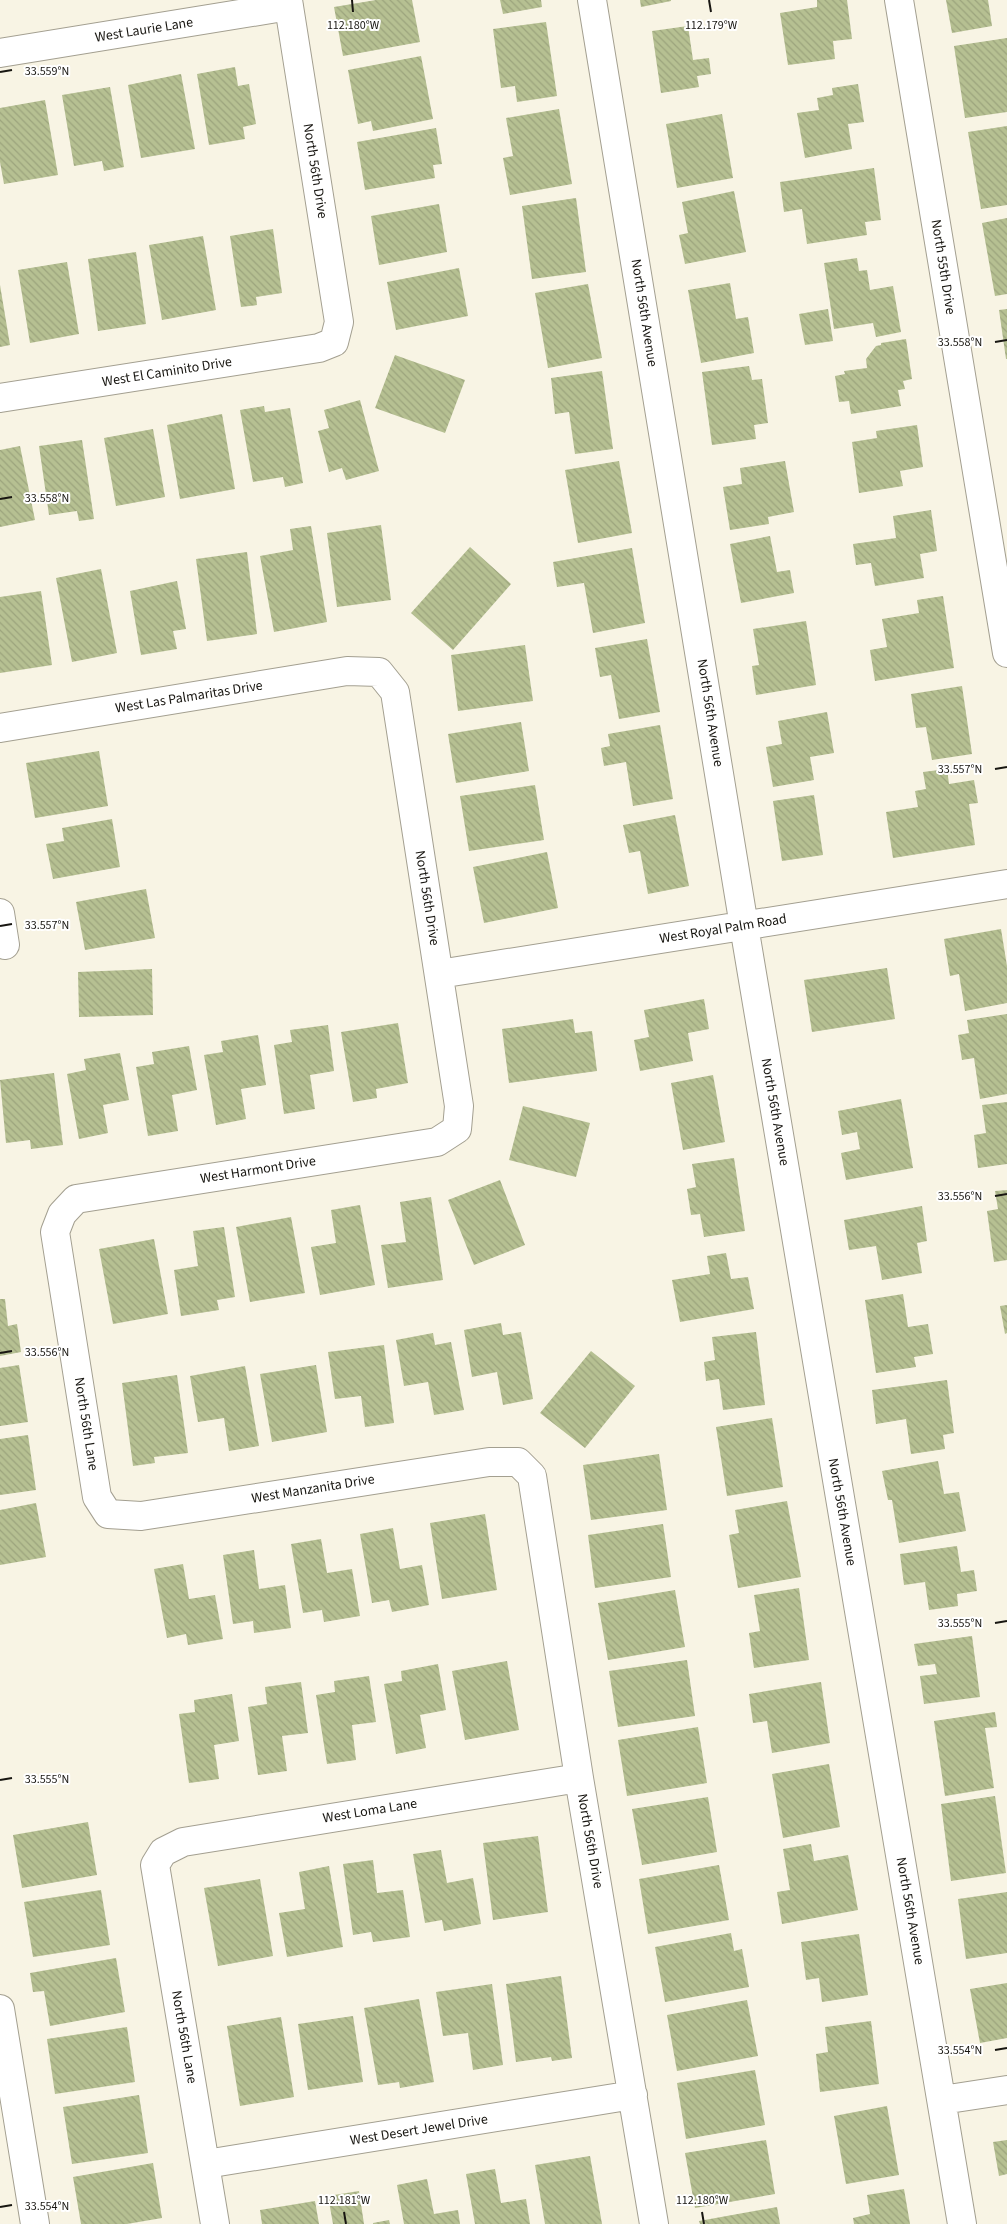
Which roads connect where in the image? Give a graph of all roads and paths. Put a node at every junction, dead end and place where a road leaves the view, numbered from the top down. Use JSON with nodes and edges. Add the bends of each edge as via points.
{"nodes":[{"id":1,"x":592,"y":0,"type":"edge"},
{"id":2,"x":900,"y":0,"type":"edge"},
{"id":3,"x":288,"y":3,"type":"edge"},
{"id":4,"x":0,"y":53,"type":"edge"},
{"id":5,"x":334,"y":342,"type":"joint"},
{"id":6,"x":0,"y":398,"type":"edge"},
{"id":7,"x":1007,"y":653,"type":"edge"},
{"id":8,"x":379,"y":672,"type":"joint"},
{"id":9,"x":0,"y":728,"type":"edge"},
{"id":10,"x":1007,"y":884,"type":"edge"},
{"id":11,"x":0,"y":913,"type":"edge"},
{"id":12,"x":744,"y":926,"type":"junction"},
{"id":13,"x":5,"y":945,"type":"dead end"},
{"id":14,"x":439,"y":974,"type":"junction"},
{"id":15,"x":457,"y":1129,"type":"joint"},
{"id":16,"x":62,"y":1214,"type":"joint"},
{"id":17,"x":518,"y":1462,"type":"joint"},
{"id":18,"x":108,"y":1514,"type":"joint"},
{"id":19,"x":580,"y":1778,"type":"junction"},
{"id":20,"x":163,"y":1852,"type":"joint"},
{"id":21,"x":0,"y":2009,"type":"edge"},
{"id":22,"x":1007,"y":2090,"type":"edge"},
{"id":23,"x":633,"y":2095,"type":"junction"},
{"id":24,"x":942,"y":2100,"type":"junction"},
{"id":25,"x":206,"y":2164,"type":"junction"},
{"id":26,"x":35,"y":2224,"type":"edge"},
{"id":27,"x":215,"y":2224,"type":"edge"},
{"id":28,"x":654,"y":2224,"type":"edge"},
{"id":29,"x":962,"y":2224,"type":"edge"}],
"edges":[{"from":1,"to":12,"type":"street","name":"North 56th Avenue"},
{"from":2,"to":7,"type":"street","name":"North 55th Drive"},
{"from":3,"to":4,"type":"street","name":"West Laurie Lane"},
{"from":3,"to":5,"type":"street","name":"North 56th Drive","via":[[339,322]]},
{"from":5,"to":6,"type":"street","name":"West El Caminito Drive","via":[[319,348]]},
{"from":8,"to":9,"type":"street","name":"West Las Palmaritas Drive","via":[[347,671]]},
{"from":8,"to":14,"type":"street","name":"North 56th Drive","via":[[395,692]]},
{"from":10,"to":12,"type":"street","name":"West Royal Palm Road"},
{"from":11,"to":13,"type":"street"},
{"from":12,"to":14,"type":"street","name":"West Royal Palm Road"},
{"from":12,"to":24,"type":"street","name":"North 56th Avenue"},
{"from":14,"to":15,"type":"street","name":"North 56th Drive","via":[[459,1106]]},
{"from":15,"to":16,"type":"street","name":"West Harmont Drive","via":[[437,1142],[76,1199]]},
{"from":16,"to":18,"type":"street","name":"North 56th Lane","via":[[55,1232],[56,1242],[97,1497]]},
{"from":17,"to":18,"type":"street","name":"West Manzanita Drive","via":[[489,1462],[140,1516]]},
{"from":17,"to":19,"type":"street","name":"North 56th Drive","via":[[532,1476]]},
{"from":19,"to":20,"type":"street","name":"West Loma Lane","via":[[183,1842]]},
{"from":19,"to":23,"type":"street","name":"North 56th Drive"},
{"from":20,"to":25,"type":"street","name":"North 56th Lane","via":[[155,1865]]},
{"from":21,"to":26,"type":"street"},
{"from":22,"to":24,"type":"street"},
{"from":23,"to":25,"type":"street","name":"West Desert Jewel Drive"},
{"from":23,"to":28,"type":"street","name":"North 56th Drive"},
{"from":24,"to":29,"type":"street","name":"North 56th Avenue"},
{"from":25,"to":27,"type":"street","name":"North 56th Lane"}]}
